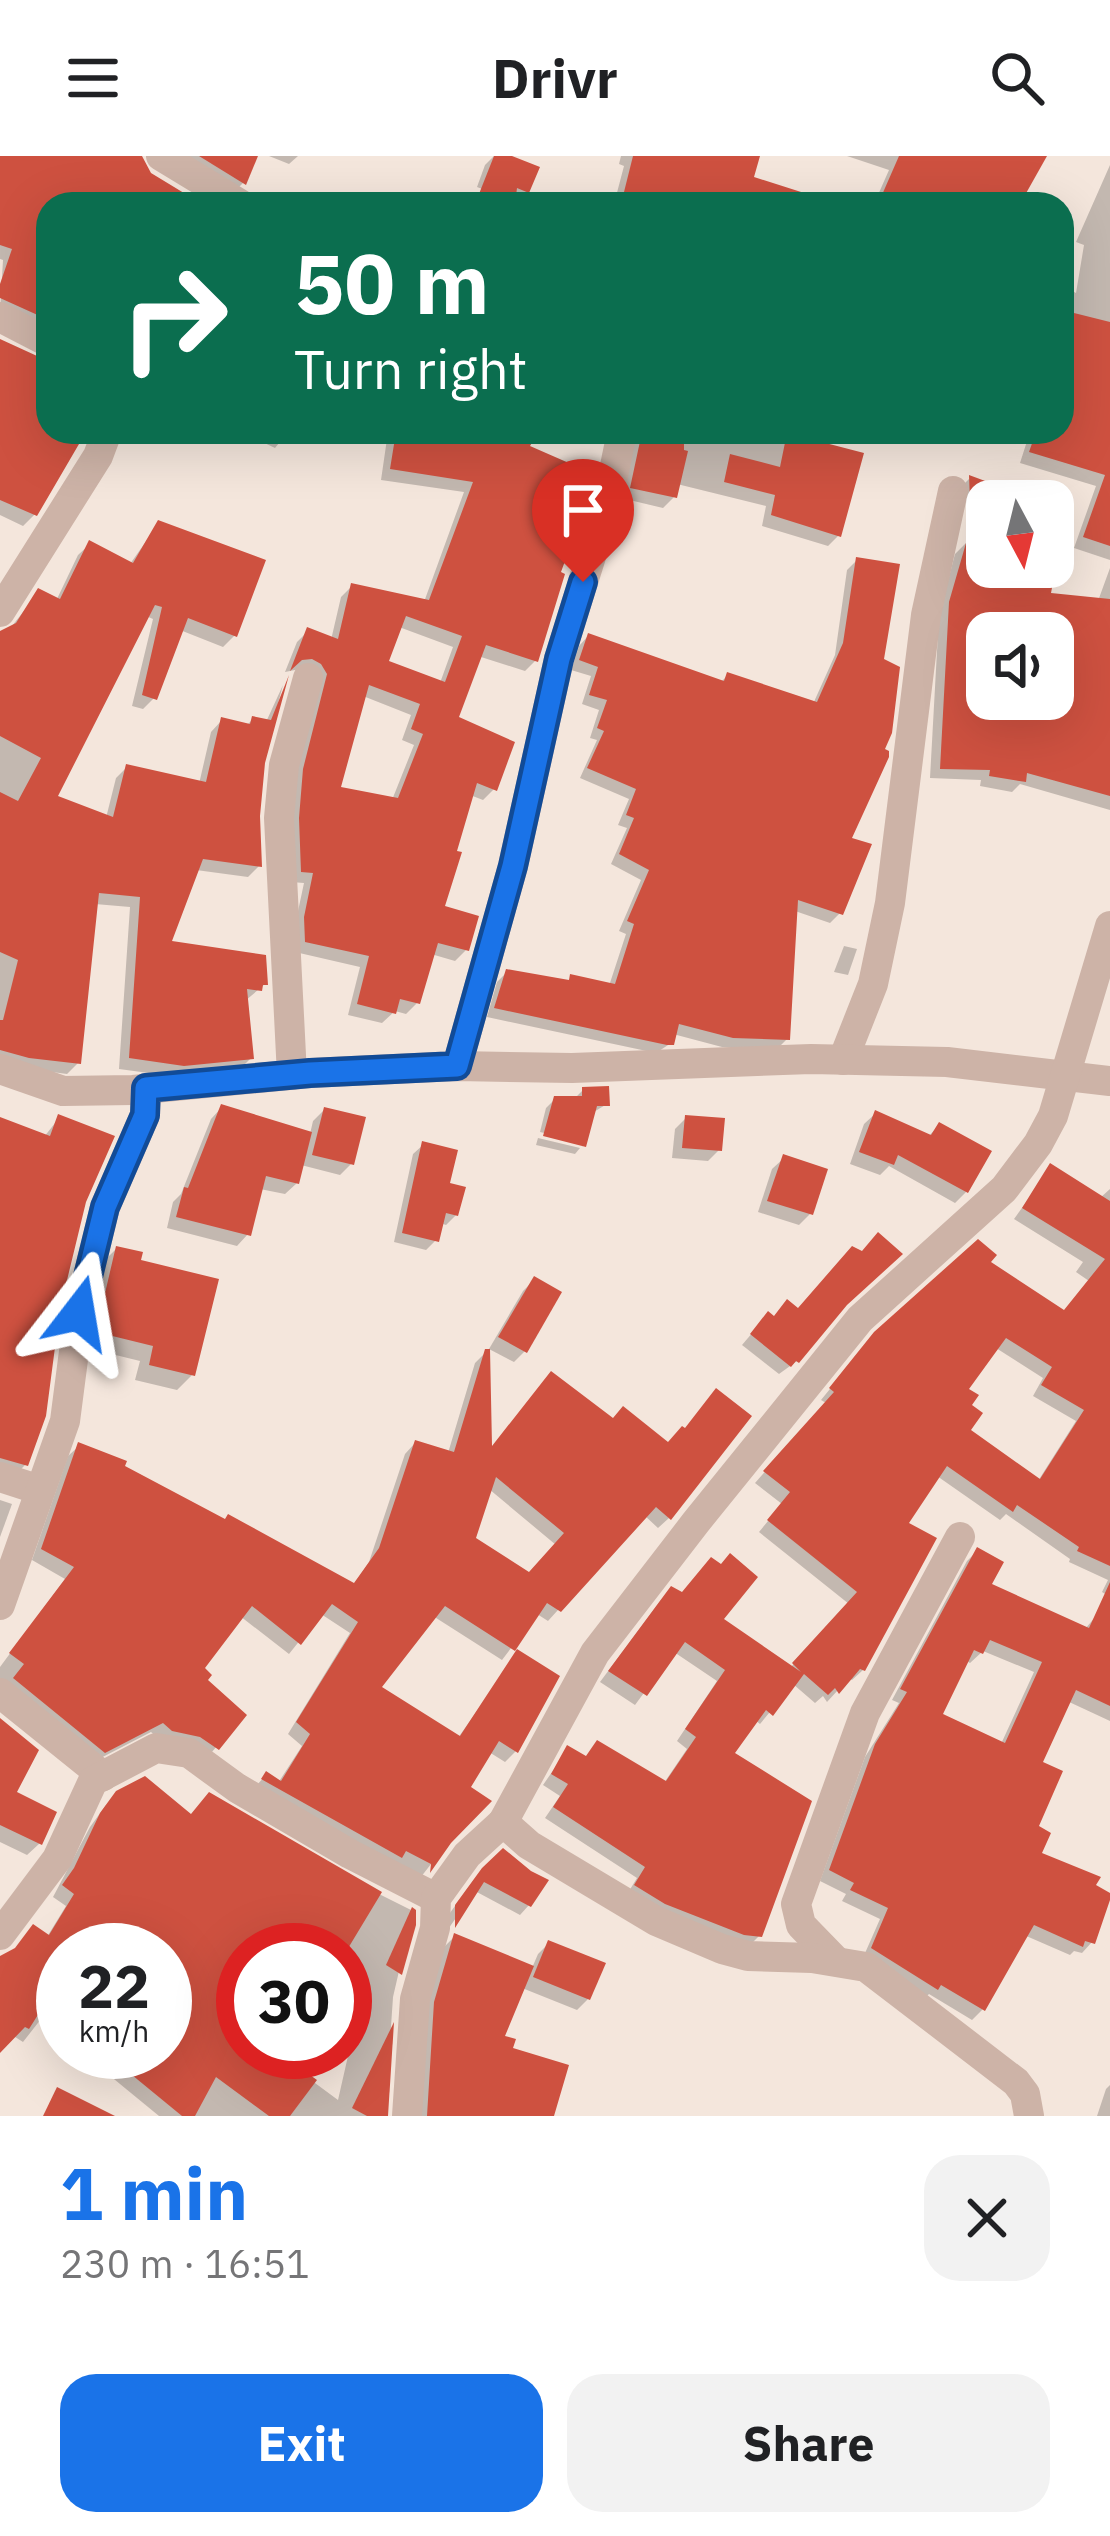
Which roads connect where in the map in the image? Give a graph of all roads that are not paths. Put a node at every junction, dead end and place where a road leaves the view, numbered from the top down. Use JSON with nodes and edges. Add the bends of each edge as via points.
{"nodes":[{"id":1,"x":161,"y":156,"type":"edge"},
{"id":2,"x":220,"y":192,"type":"edge"},
{"id":3,"x":0,"y":316,"type":"edge"},
{"id":4,"x":36,"y":336,"type":"edge"},
{"id":5,"x":102,"y":444,"type":"edge"},
{"id":6,"x":620,"y":444,"type":"edge"},
{"id":7,"x":953,"y":491,"type":"dead end"},
{"id":8,"x":0,"y":612,"type":"edge"},
{"id":9,"x":308,"y":677,"type":"dead end"},
{"id":10,"x":1110,"y":926,"type":"edge"},
{"id":11,"x":844,"y":1060,"type":"junction"},
{"id":12,"x":457,"y":1066,"type":"junction"},
{"id":13,"x":0,"y":1069,"type":"edge"},
{"id":14,"x":292,"y":1075,"type":"junction"},
{"id":15,"x":1066,"y":1075,"type":"junction"},
{"id":16,"x":1110,"y":1081,"type":"edge"},
{"id":17,"x":146,"y":1088,"type":"junction"},
{"id":18,"x":0,"y":1477,"type":"edge"},
{"id":19,"x":40,"y":1490,"type":"junction"},
{"id":20,"x":960,"y":1537,"type":"dead end"},
{"id":21,"x":0,"y":1605,"type":"edge"},
{"id":22,"x":0,"y":1693,"type":"edge"},
{"id":23,"x":103,"y":1776,"type":"junction"},
{"id":24,"x":502,"y":1822,"type":"junction"},
{"id":25,"x":436,"y":1898,"type":"junction"},
{"id":26,"x":0,"y":1935,"type":"edge"},
{"id":27,"x":836,"y":1961,"type":"junction"},
{"id":28,"x":407,"y":2116,"type":"edge"},
{"id":29,"x":1029,"y":2116,"type":"edge"}],
"edges":[{"from":1,"to":2,"type":"street"},
{"from":3,"to":4,"type":"street"},
{"from":5,"to":8,"type":"street"},
{"from":6,"to":12,"type":"street"},
{"from":7,"to":11,"type":"street","via":[[926,615],[890,903],[873,984]]},
{"from":9,"to":14,"type":"street","via":[[279,818]]},
{"from":10,"to":15,"type":"street"},
{"from":11,"to":12,"type":"street"},
{"from":11,"to":15,"type":"street"},
{"from":12,"to":14,"type":"street"},
{"from":13,"to":17,"type":"street","via":[[63,1091]]},
{"from":14,"to":17,"type":"street"},
{"from":15,"to":16,"type":"street"},
{"from":15,"to":24,"type":"street","via":[[1038,1144],[1004,1189],[860,1319],[595,1653]]},
{"from":17,"to":19,"type":"street","via":[[145,1115],[105,1207],[79,1313],[65,1421]]},
{"from":18,"to":19,"type":"street"},
{"from":19,"to":21,"type":"street"},
{"from":20,"to":27,"type":"street","via":[[865,1713],[796,1904],[801,1925]]},
{"from":22,"to":23,"type":"street"},
{"from":23,"to":25,"type":"street","via":[[156,1748],[189,1753]]},
{"from":23,"to":26,"type":"street","via":[[93,1781],[57,1859]]},
{"from":24,"to":25,"type":"street"},
{"from":24,"to":27,"type":"street","via":[[656,1921],[722,1949]]},
{"from":25,"to":28,"type":"street","via":[[415,2000]]},
{"from":27,"to":29,"type":"street","via":[[866,1967],[1012,2078]]}]}
